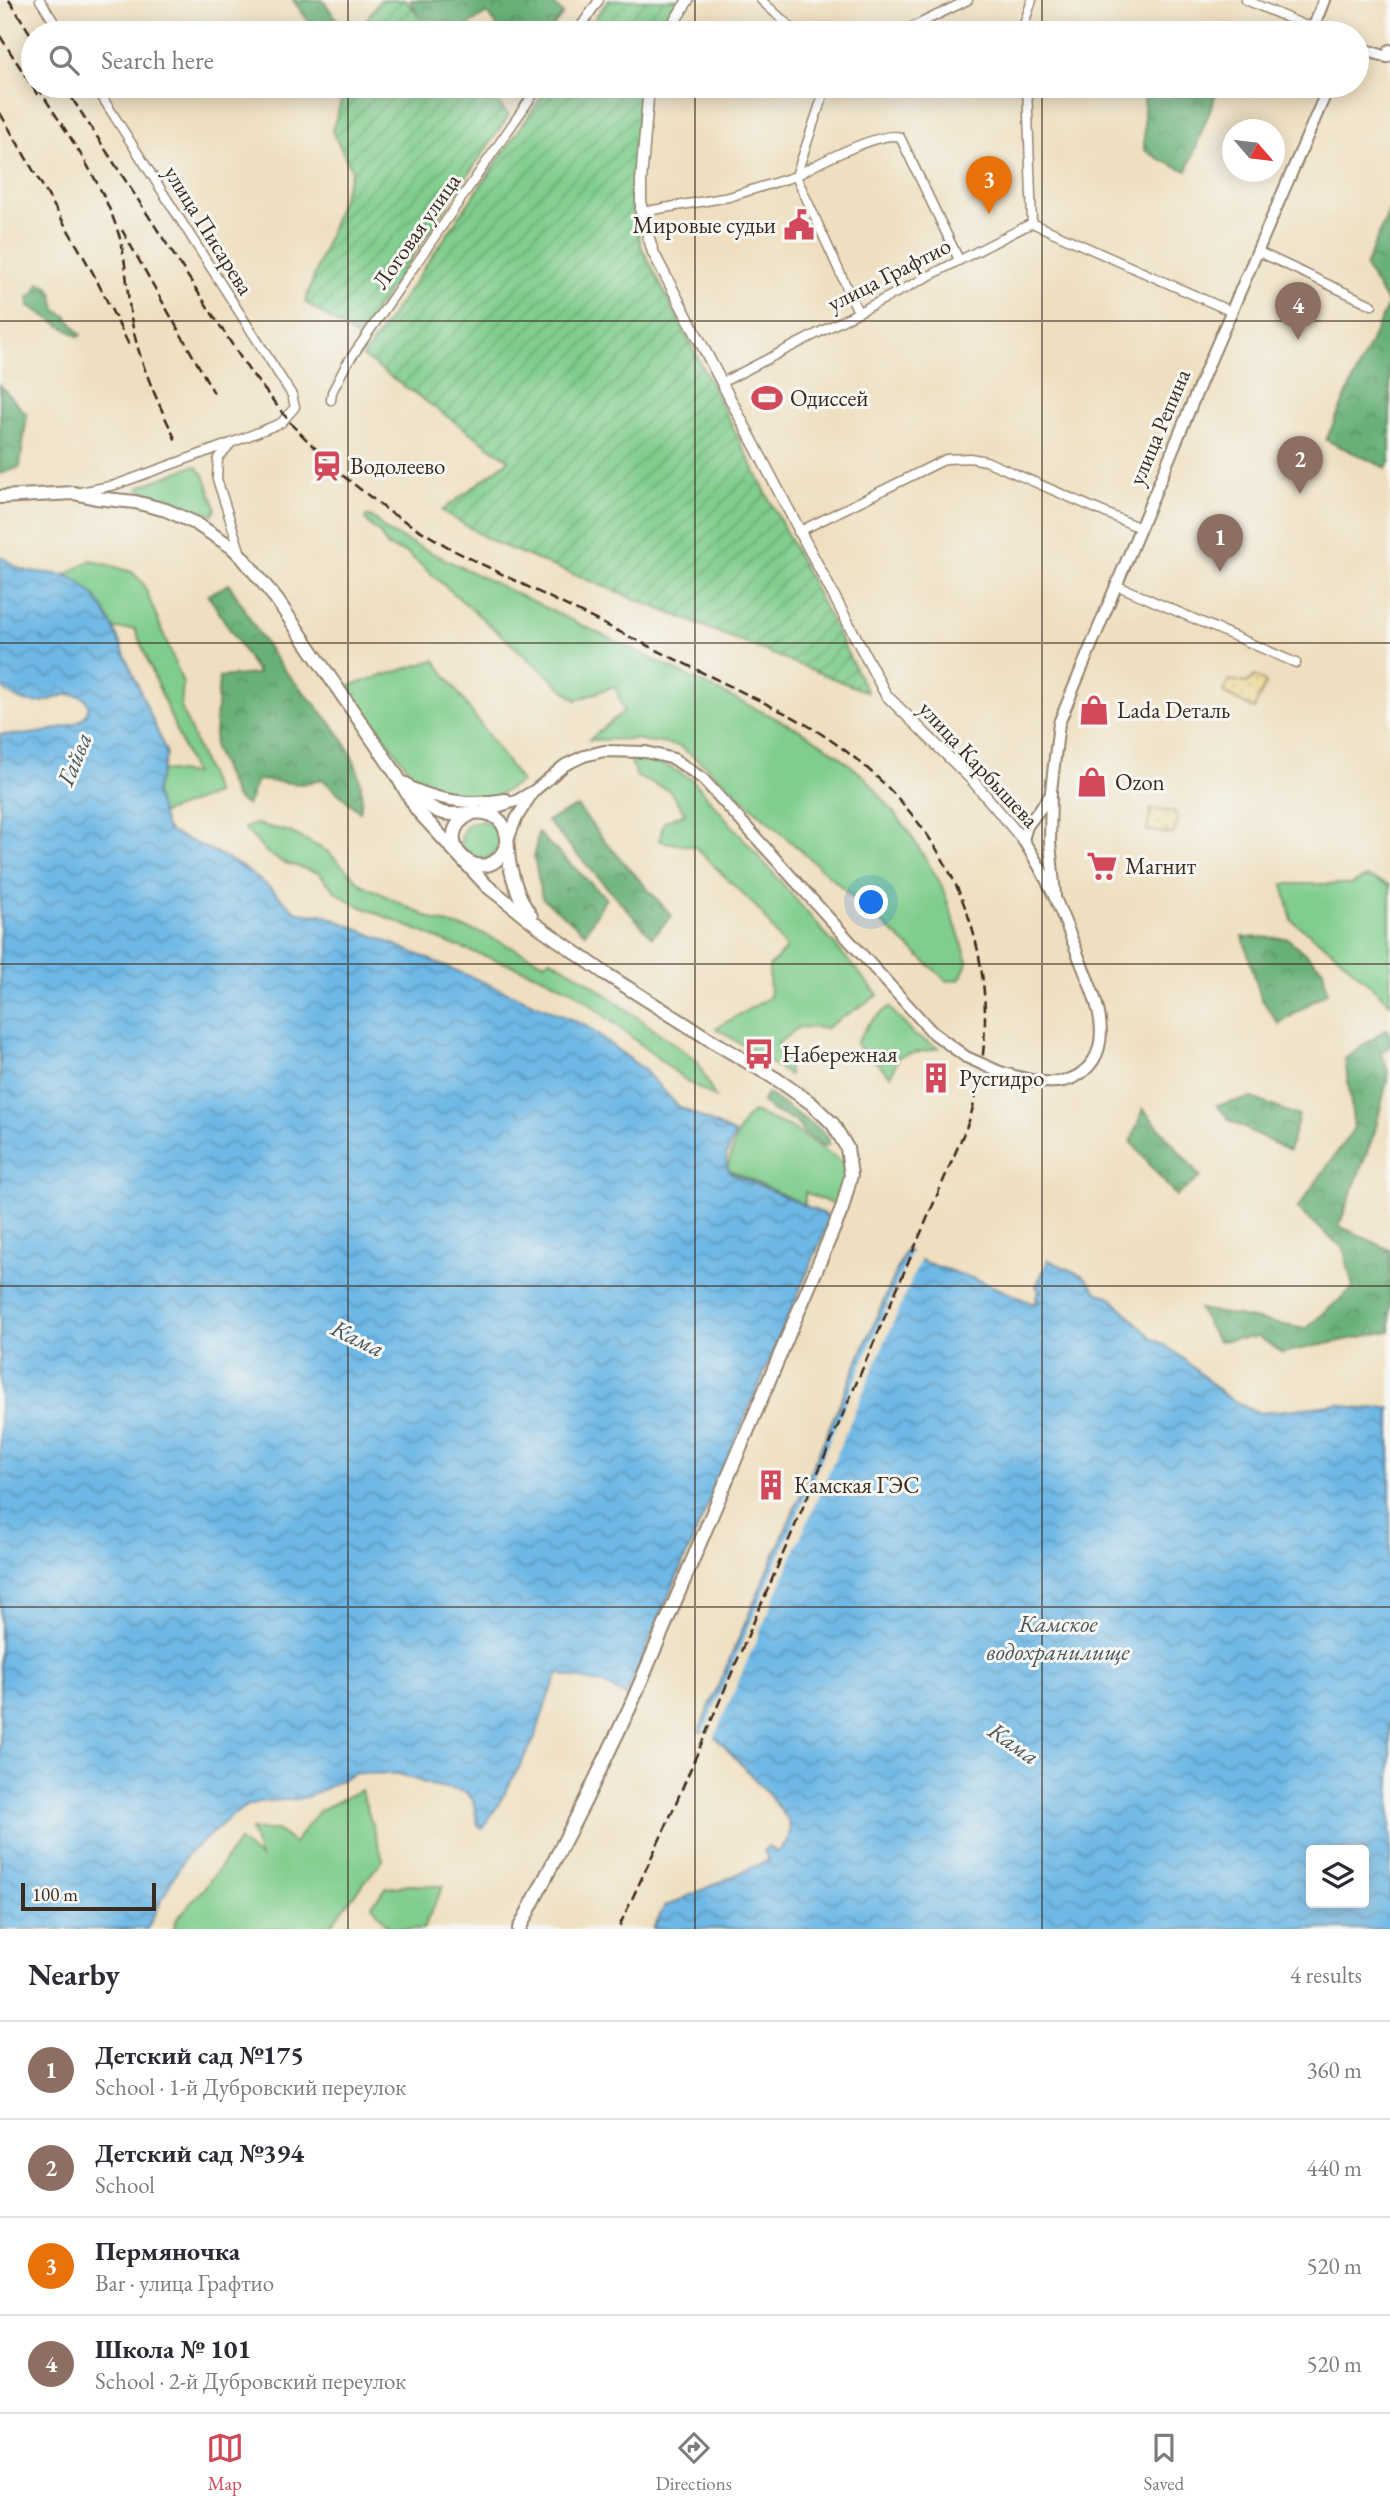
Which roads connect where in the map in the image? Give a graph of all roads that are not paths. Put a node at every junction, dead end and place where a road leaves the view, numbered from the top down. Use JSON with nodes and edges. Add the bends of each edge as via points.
{"nodes":[{"id":1,"x":40,"y":0,"type":"edge"},
{"id":2,"x":599,"y":0,"type":"edge"},
{"id":3,"x":688,"y":0,"type":"edge"},
{"id":4,"x":761,"y":0,"type":"edge"},
{"id":5,"x":968,"y":0,"type":"edge"},
{"id":6,"x":1032,"y":0,"type":"edge"},
{"id":7,"x":1246,"y":0,"type":"edge"},
{"id":8,"x":1324,"y":0,"type":"edge"},
{"id":9,"x":53,"y":21,"type":"edge"},
{"id":10,"x":584,"y":21,"type":"edge"},
{"id":11,"x":675,"y":21,"type":"edge"},
{"id":12,"x":784,"y":21,"type":"edge"},
{"id":13,"x":925,"y":21,"type":"edge"},
{"id":14,"x":1025,"y":21,"type":"edge"},
{"id":15,"x":1295,"y":21,"type":"edge"},
{"id":16,"x":1316,"y":21,"type":"edge"},
{"id":17,"x":1369,"y":50,"type":"edge"},
{"id":18,"x":1389,"y":56,"type":"edge"},
{"id":19,"x":103,"y":98,"type":"edge"},
{"id":20,"x":531,"y":98,"type":"edge"},
{"id":21,"x":648,"y":98,"type":"edge"},
{"id":22,"x":822,"y":98,"type":"edge"},
{"id":23,"x":1027,"y":98,"type":"edge"},
{"id":24,"x":1324,"y":98,"type":"edge"},
{"id":25,"x":796,"y":176,"type":"junction"},
{"id":26,"x":641,"y":212,"type":"junction"},
{"id":27,"x":1032,"y":223,"type":"junction"},
{"id":28,"x":1257,"y":251,"type":"junction"},
{"id":29,"x":959,"y":260,"type":"junction"},
{"id":30,"x":1372,"y":305,"type":"dead end"},
{"id":31,"x":858,"y":312,"type":"junction"},
{"id":32,"x":1230,"y":312,"type":"junction"},
{"id":33,"x":721,"y":383,"type":"junction"},
{"id":34,"x":331,"y":400,"type":"dead end"},
{"id":35,"x":232,"y":443,"type":"junction"},
{"id":36,"x":74,"y":493,"type":"junction"},
{"id":37,"x":2,"y":497,"type":"edge"},
{"id":38,"x":1140,"y":528,"type":"junction"},
{"id":39,"x":798,"y":532,"type":"junction"},
{"id":40,"x":242,"y":557,"type":"junction"},
{"id":41,"x":1116,"y":586,"type":"junction"},
{"id":42,"x":1296,"y":663,"type":"dead end"},
{"id":43,"x":394,"y":771,"type":"junction"},
{"id":44,"x":535,"y":790,"type":"junction"},
{"id":45,"x":1051,"y":791,"type":"junction"},
{"id":46,"x":475,"y":813,"type":"junction"},
{"id":47,"x":1033,"y":818,"type":"junction"},
{"id":48,"x":1008,"y":821,"type":"junction"},
{"id":49,"x":1023,"y":840,"type":"junction"},
{"id":50,"x":1050,"y":843,"type":"junction"},
{"id":51,"x":506,"y":846,"type":"junction"},
{"id":52,"x":1032,"y":854,"type":"junction"},
{"id":53,"x":462,"y":858,"type":"junction"},
{"id":54,"x":1055,"y":895,"type":"junction"},
{"id":55,"x":538,"y":926,"type":"junction"},
{"id":56,"x":519,"y":1929,"type":"edge"}],
"edges":[{"from":1,"to":9,"type":"street"},
{"from":2,"to":10,"type":"street"},
{"from":3,"to":11,"type":"street"},
{"from":4,"to":12,"type":"street"},
{"from":5,"to":13,"type":"street"},
{"from":6,"to":14,"type":"street"},
{"from":7,"to":15,"type":"street"},
{"from":8,"to":16,"type":"main road"},
{"from":17,"to":18,"type":"main road"},
{"from":19,"to":35,"type":"street","name":"улица Писарева","via":[[292,395],[295,407],[286,418]]},
{"from":20,"to":34,"type":"street","name":"Логовая улица","via":[[346,365]]},
{"from":21,"to":26,"type":"street","name":"улица Карбышева"},
{"from":22,"to":25,"type":"street"},
{"from":23,"to":27,"type":"street"},
{"from":24,"to":28,"type":"main road","name":"улица Репина"},
{"from":25,"to":26,"type":"street","via":[[730,197]]},
{"from":25,"to":29,"type":"street","via":[[887,135],[900,137]]},
{"from":25,"to":31,"type":"street"},
{"from":26,"to":33,"type":"street","name":"улица Карбышева","via":[[653,251]]},
{"from":27,"to":29,"type":"street","name":"улица Графтио"},
{"from":27,"to":32,"type":"street"},
{"from":28,"to":30,"type":"street"},
{"from":28,"to":32,"type":"main road","name":"улица Репина"},
{"from":29,"to":31,"type":"street","name":"улица Графтио"},
{"from":31,"to":33,"type":"street","name":"улица Графтио"},
{"from":32,"to":38,"type":"main road","name":"улица Репина"},
{"from":33,"to":39,"type":"street","name":"улица Карбышева"},
{"from":35,"to":36,"type":"street","via":[[115,485]]},
{"from":35,"to":40,"type":"street","via":[[218,458],[217,479]]},
{"from":36,"to":37,"type":"main road"},
{"from":36,"to":40,"type":"main road","via":[[166,510],[206,529]]},
{"from":38,"to":39,"type":"street","via":[[970,458],[946,459]]},
{"from":38,"to":41,"type":"main road","name":"улица Репина"},
{"from":39,"to":48,"type":"street","name":"улица Карбышева","via":[[886,695]]},
{"from":40,"to":43,"type":"main road","via":[[277,600]]},
{"from":41,"to":42,"type":"street"},
{"from":41,"to":45,"type":"main road","name":"улица Репина","via":[[1059,723]]},
{"from":43,"to":44,"type":"main road","via":[[412,788],[431,797],[462,803],[503,800]]},
{"from":43,"to":46,"type":"main road","via":[[436,810],[454,815]]},
{"from":43,"to":53,"type":"main road","via":[[423,818]]},
{"from":44,"to":46,"type":"main road","name":"улица Карбышева","via":[[507,805]]},
{"from":44,"to":51,"type":"main road","name":"улица Карбышева"},
{"from":44,"to":54,"type":"main road","name":"улица Карбышева","bridge":true,"via":[[565,765],[594,753],[625,750],[674,759],[703,779],[932,1032],[1000,1072],[1062,1083],[1082,1073],[1098,1050],[1100,1021]]},
{"from":45,"to":47,"type":"main road"},
{"from":45,"to":50,"type":"main road","name":"улица Репина"},
{"from":46,"to":51,"type":"main road","via":[[500,821],[506,830]]},
{"from":46,"to":53,"type":"main road","via":[[462,820],[455,832],[455,846]]},
{"from":47,"to":48,"type":"street"},
{"from":47,"to":49,"type":"main road"},
{"from":48,"to":49,"type":"street","name":"улица Карбышева"},
{"from":49,"to":52,"type":"main road","name":"улица Карбышева"},
{"from":50,"to":52,"type":"main road"},
{"from":50,"to":54,"type":"main road","name":"улица Репина"},
{"from":51,"to":53,"type":"main road","via":[[490,864],[475,865]]},
{"from":51,"to":55,"type":"main road","via":[[519,896]]},
{"from":52,"to":54,"type":"main road","name":"улица Карбышева"},
{"from":53,"to":55,"type":"main road","via":[[487,886]]},
{"from":55,"to":56,"type":"main road","via":[[779,1080],[824,1114],[847,1148],[851,1175],[848,1192],[630,1707]]}]}
